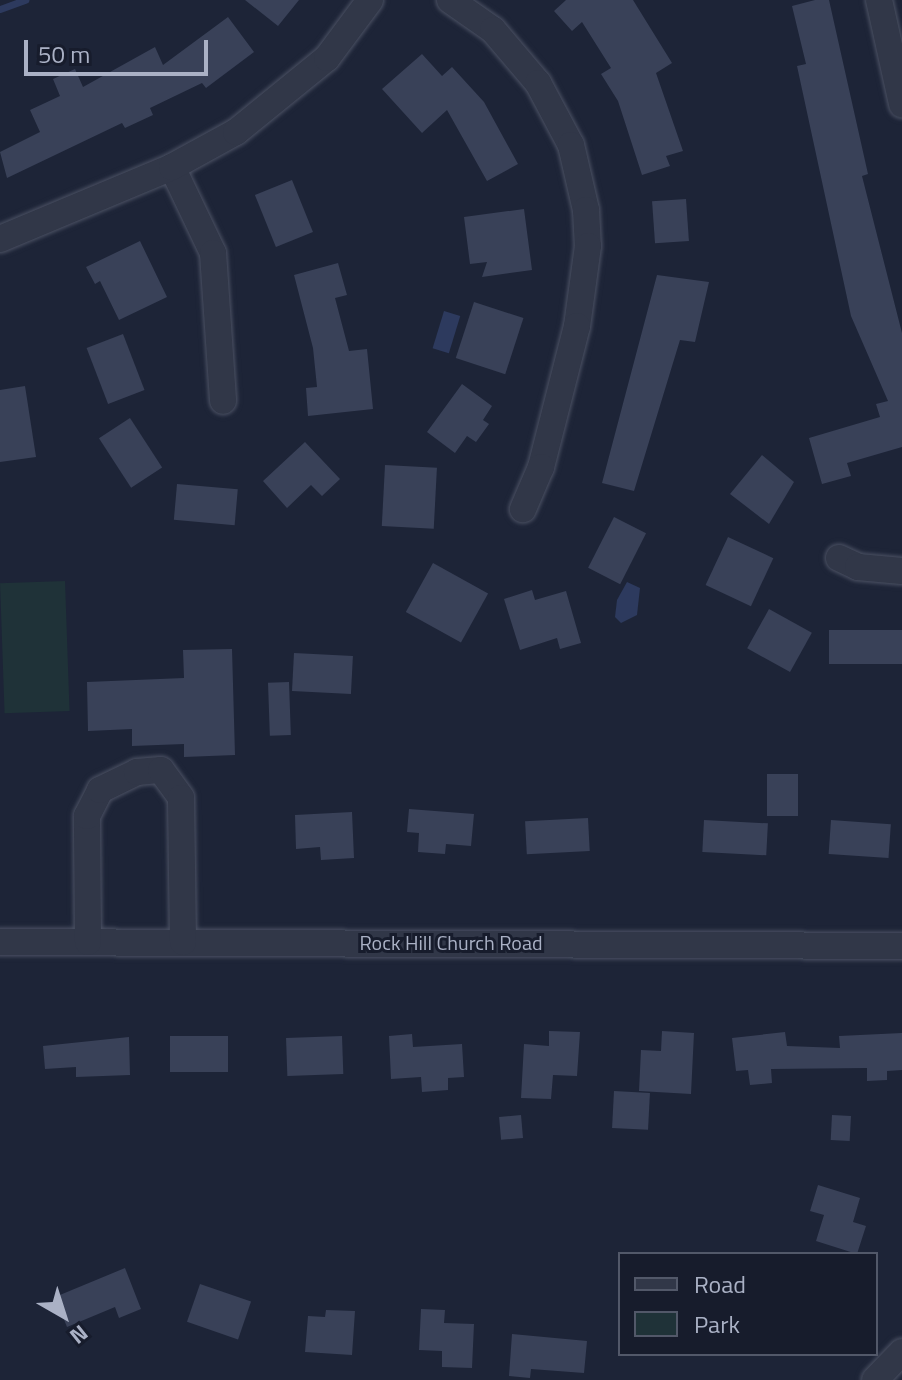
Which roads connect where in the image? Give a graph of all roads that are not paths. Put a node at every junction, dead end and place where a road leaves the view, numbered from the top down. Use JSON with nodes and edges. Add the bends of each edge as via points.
{"nodes":[{"id":1,"x":370,"y":0,"type":"edge"},
{"id":2,"x":450,"y":0,"type":"edge"},
{"id":3,"x":879,"y":0,"type":"edge"},
{"id":4,"x":902,"y":104,"type":"edge"},
{"id":5,"x":172,"y":167,"type":"junction"},
{"id":6,"x":0,"y":239,"type":"edge"},
{"id":7,"x":223,"y":401,"type":"dead end"},
{"id":8,"x":523,"y":509,"type":"dead end"},
{"id":9,"x":839,"y":558,"type":"dead end"},
{"id":10,"x":902,"y":571,"type":"edge"},
{"id":11,"x":0,"y":942,"type":"edge"},
{"id":12,"x":88,"y":942,"type":"junction"},
{"id":13,"x":183,"y":942,"type":"junction"},
{"id":14,"x":902,"y":946,"type":"edge"},
{"id":15,"x":902,"y":1352,"type":"edge"},
{"id":16,"x":875,"y":1380,"type":"edge"}],
"edges":[{"from":1,"to":5,"type":"street","via":[[327,58],[276,102],[236,132]]},
{"from":2,"to":8,"type":"street","via":[[493,30],[538,83],[571,145],[586,210],[588,246],[577,326],[541,467]]},
{"from":3,"to":4,"type":"street"},
{"from":5,"to":6,"type":"street"},
{"from":5,"to":7,"type":"street","via":[[213,253]]},
{"from":9,"to":10,"type":"street","via":[[858,567]]},
{"from":11,"to":12,"type":"street","name":"Rock Hill Church Road"},
{"from":12,"to":13,"type":"street","name":"Rock Hill Church Road"},
{"from":12,"to":13,"type":"street","via":[[87,816],[100,790],[137,772],[161,770],[181,798]]},
{"from":13,"to":14,"type":"street","name":"Rock Hill Church Road"},
{"from":15,"to":16,"type":"street"}]}
